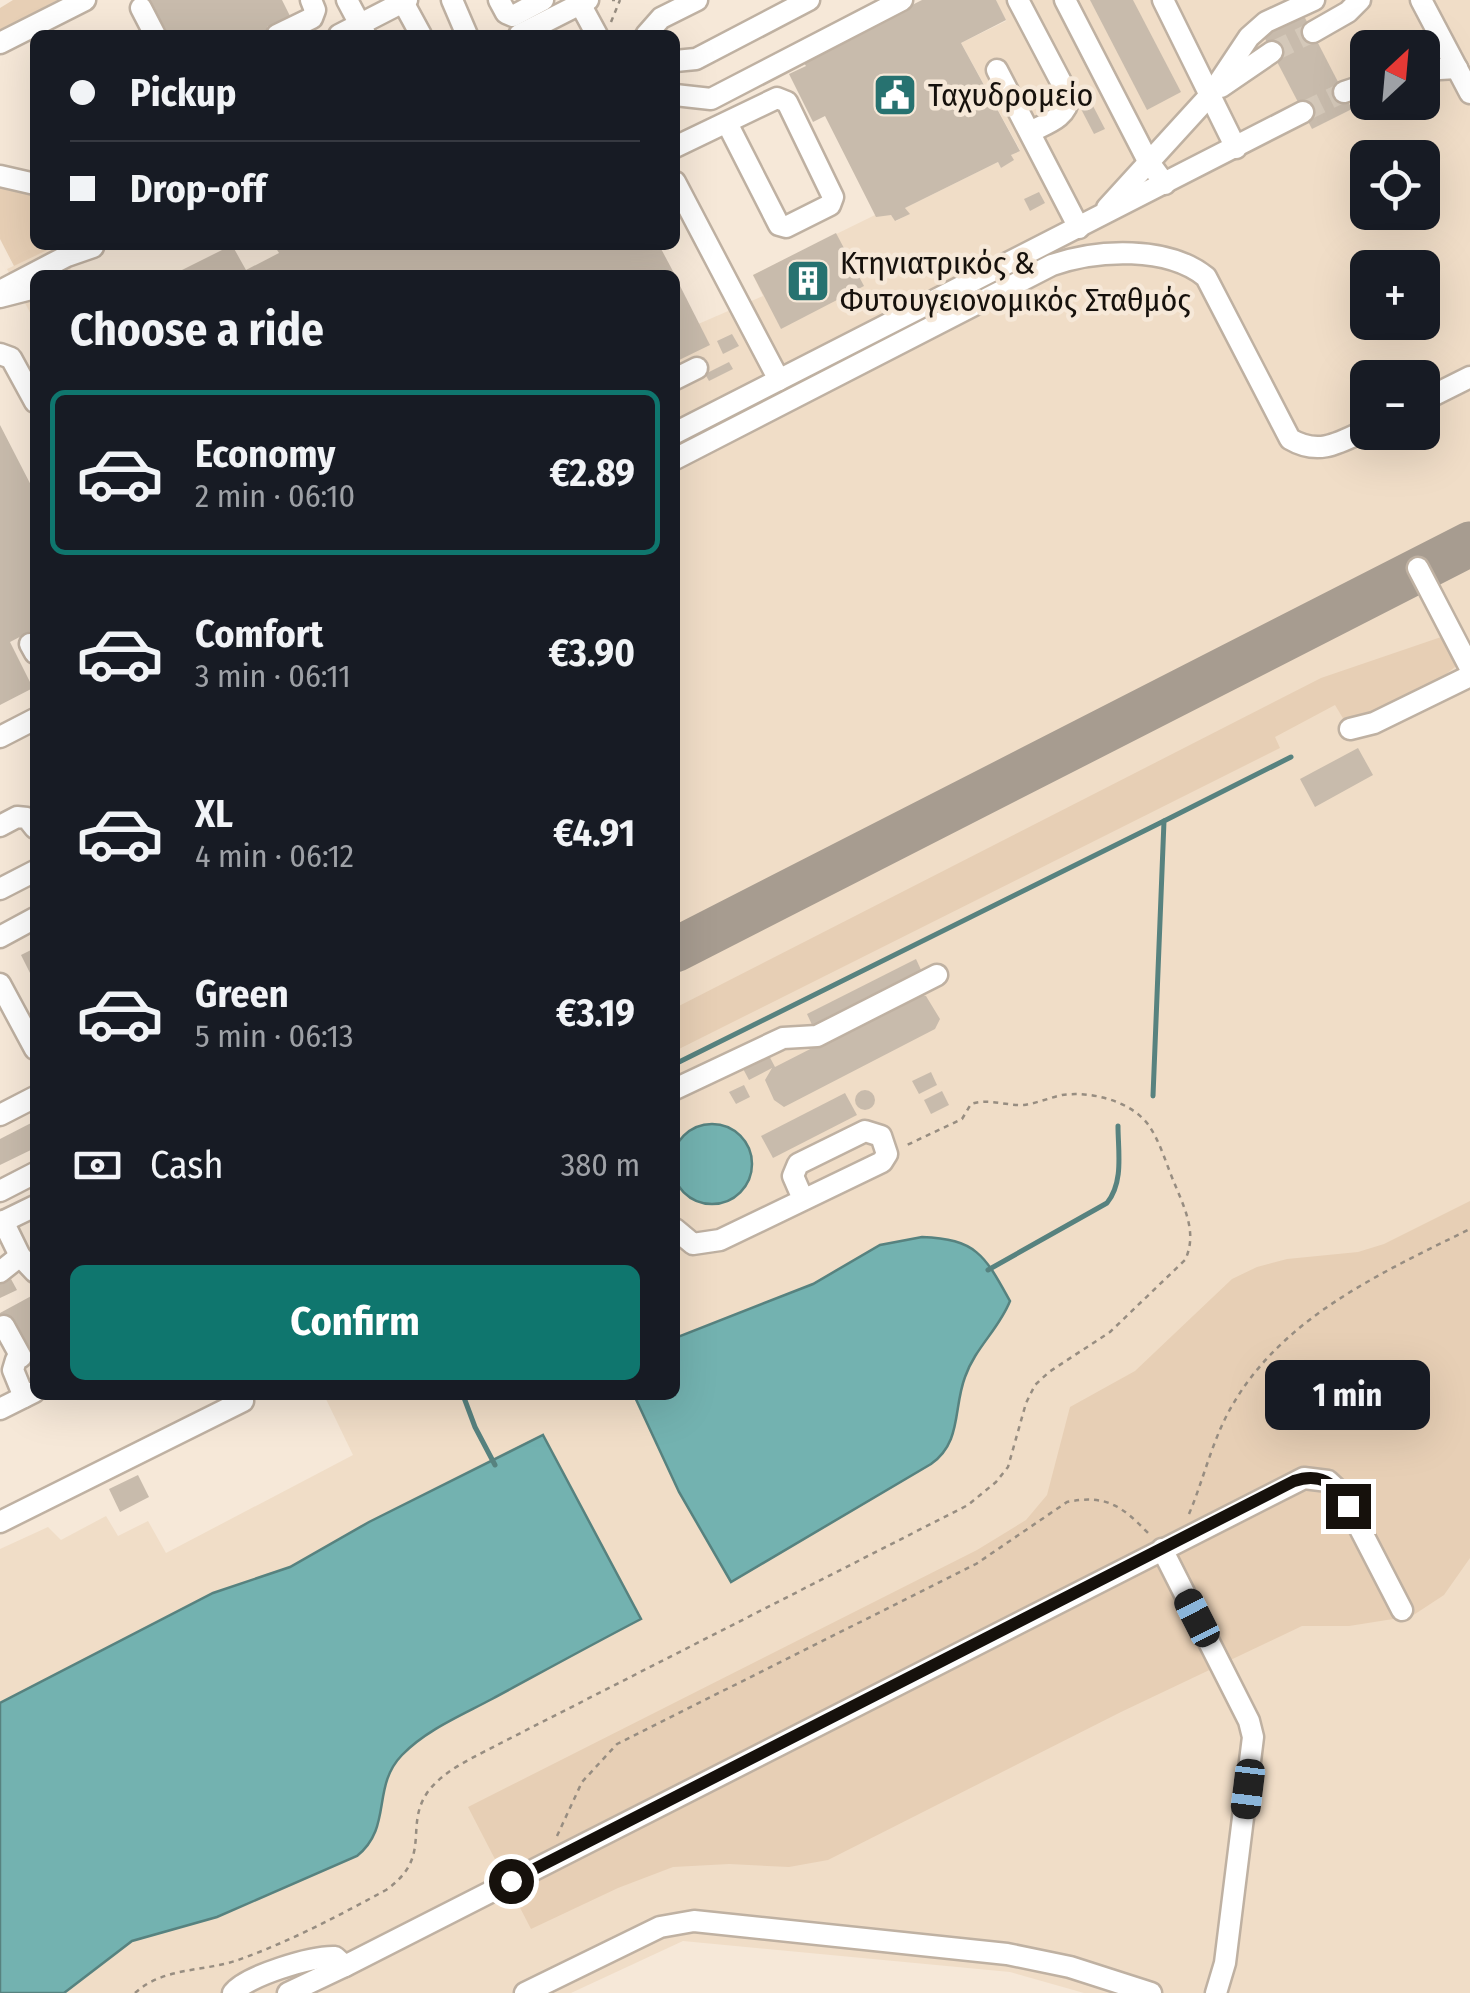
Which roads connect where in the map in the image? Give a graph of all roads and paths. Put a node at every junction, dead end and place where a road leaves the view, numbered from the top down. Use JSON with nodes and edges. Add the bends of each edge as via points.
{"nodes":[{"id":1,"x":85,"y":0,"type":"edge"},
{"id":2,"x":347,"y":0,"type":"edge"},
{"id":3,"x":452,"y":0,"type":"edge"},
{"id":4,"x":499,"y":0,"type":"edge"},
{"id":5,"x":543,"y":0,"type":"edge"},
{"id":6,"x":615,"y":0,"type":"edge"},
{"id":7,"x":697,"y":0,"type":"edge"},
{"id":8,"x":809,"y":0,"type":"edge"},
{"id":9,"x":902,"y":0,"type":"edge"},
{"id":10,"x":1018,"y":0,"type":"edge"},
{"id":11,"x":1064,"y":0,"type":"edge"},
{"id":12,"x":1163,"y":0,"type":"edge"},
{"id":13,"x":1314,"y":0,"type":"edge"},
{"id":14,"x":1360,"y":0,"type":"edge"},
{"id":15,"x":1421,"y":0,"type":"edge"},
{"id":16,"x":405,"y":1,"type":"edge"},
{"id":17,"x":582,"y":1,"type":"edge"},
{"id":18,"x":320,"y":3,"type":"edge"},
{"id":19,"x":141,"y":8,"type":"dead end"},
{"id":20,"x":50,"y":27,"type":"edge"},
{"id":21,"x":152,"y":30,"type":"edge"},
{"id":22,"x":288,"y":30,"type":"edge"},
{"id":23,"x":363,"y":30,"type":"edge"},
{"id":24,"x":419,"y":30,"type":"edge"},
{"id":25,"x":466,"y":30,"type":"edge"},
{"id":26,"x":528,"y":30,"type":"edge"},
{"id":27,"x":602,"y":30,"type":"edge"},
{"id":28,"x":604,"y":30,"type":"edge"},
{"id":29,"x":650,"y":30,"type":"edge"},
{"id":30,"x":1313,"y":32,"type":"tunnel mouth"},
{"id":31,"x":30,"y":34,"type":"edge"},
{"id":32,"x":0,"y":44,"type":"edge"},
{"id":33,"x":1272,"y":52,"type":"tunnel mouth"},
{"id":34,"x":680,"y":61,"type":"edge"},
{"id":35,"x":1457,"y":68,"type":"junction"},
{"id":36,"x":1440,"y":69,"type":"edge"},
{"id":37,"x":997,"y":70,"type":"dead end"},
{"id":38,"x":1350,"y":90,"type":"edge"},
{"id":39,"x":1344,"y":92,"type":"tunnel mouth"},
{"id":40,"x":1470,"y":93,"type":"edge"},
{"id":41,"x":1211,"y":94,"type":"junction"},
{"id":42,"x":680,"y":96,"type":"edge"},
{"id":43,"x":1303,"y":112,"type":"tunnel mouth"},
{"id":44,"x":727,"y":123,"type":"junction"},
{"id":45,"x":1030,"y":132,"type":"junction"},
{"id":46,"x":680,"y":145,"type":"edge"},
{"id":47,"x":1236,"y":148,"type":"junction"},
{"id":48,"x":1148,"y":160,"type":"junction"},
{"id":49,"x":0,"y":176,"type":"edge"},
{"id":50,"x":30,"y":183,"type":"edge"},
{"id":51,"x":1165,"y":184,"type":"junction"},
{"id":52,"x":680,"y":192,"type":"edge"},
{"id":53,"x":1101,"y":215,"type":"junction"},
{"id":54,"x":1079,"y":228,"type":"junction"},
{"id":55,"x":84,"y":250,"type":"edge"},
{"id":56,"x":49,"y":270,"type":"edge"},
{"id":57,"x":30,"y":282,"type":"edge"},
{"id":58,"x":0,"y":294,"type":"edge"},
{"id":59,"x":0,"y":354,"type":"edge"},
{"id":60,"x":697,"y":368,"type":"dead end"},
{"id":61,"x":680,"y":376,"type":"edge"},
{"id":62,"x":1470,"y":377,"type":"edge"},
{"id":63,"x":779,"y":380,"type":"junction"},
{"id":64,"x":1440,"y":392,"type":"edge"},
{"id":65,"x":30,"y":393,"type":"edge"},
{"id":66,"x":680,"y":430,"type":"edge"},
{"id":67,"x":1350,"y":436,"type":"edge"},
{"id":68,"x":680,"y":456,"type":"edge"},
{"id":69,"x":1418,"y":568,"type":"dead end"},
{"id":70,"x":1470,"y":668,"type":"edge"},
{"id":71,"x":1470,"y":676,"type":"edge"},
{"id":72,"x":30,"y":722,"type":"edge"},
{"id":73,"x":1350,"y":729,"type":"dead end"},
{"id":74,"x":0,"y":737,"type":"edge"},
{"id":75,"x":30,"y":822,"type":"edge"},
{"id":76,"x":0,"y":826,"type":"edge"},
{"id":77,"x":30,"y":874,"type":"edge"},
{"id":78,"x":0,"y":889,"type":"edge"},
{"id":79,"x":30,"y":921,"type":"edge"},
{"id":80,"x":0,"y":937,"type":"edge"},
{"id":81,"x":938,"y":975,"type":"dead end"},
{"id":82,"x":0,"y":984,"type":"edge"},
{"id":83,"x":30,"y":1040,"type":"edge"},
{"id":84,"x":680,"y":1087,"type":"edge"},
{"id":85,"x":30,"y":1100,"type":"edge"},
{"id":86,"x":0,"y":1115,"type":"edge"},
{"id":87,"x":888,"y":1154,"type":"junction"},
{"id":88,"x":30,"y":1175,"type":"edge"},
{"id":89,"x":0,"y":1190,"type":"edge"},
{"id":90,"x":803,"y":1199,"type":"junction"},
{"id":91,"x":30,"y":1208,"type":"edge"},
{"id":92,"x":2,"y":1222,"type":"edge"},
{"id":93,"x":1470,"y":1229,"type":"edge"},
{"id":94,"x":680,"y":1235,"type":"edge"},
{"id":95,"x":20,"y":1256,"type":"junction"},
{"id":96,"x":30,"y":1267,"type":"edge"},
{"id":97,"x":0,"y":1272,"type":"edge"},
{"id":98,"x":4,"y":1326,"type":"dead end"},
{"id":99,"x":17,"y":1357,"type":"edge"},
{"id":100,"x":30,"y":1394,"type":"edge"},
{"id":101,"x":244,"y":1401,"type":"dead end"},
{"id":102,"x":0,"y":1409,"type":"edge"},
{"id":103,"x":0,"y":1522,"type":"edge"},
{"id":104,"x":1185,"y":1539,"type":"junction"},
{"id":105,"x":1162,"y":1549,"type":"junction"},
{"id":106,"x":1402,"y":1610,"type":"dead end"},
{"id":107,"x":544,"y":1864,"type":"junction"},
{"id":108,"x":346,"y":1966,"type":"junction"},
{"id":109,"x":135,"y":1993,"type":"edge"},
{"id":110,"x":233,"y":1993,"type":"edge"},
{"id":111,"x":288,"y":1993,"type":"edge"},
{"id":112,"x":526,"y":1993,"type":"edge"},
{"id":113,"x":1151,"y":1993,"type":"edge"},
{"id":114,"x":1216,"y":1993,"type":"edge"}],
"edges":[{"from":1,"to":20,"type":"street"},
{"from":2,"to":23,"type":"street"},
{"from":3,"to":25,"type":"street"},
{"from":4,"to":5,"type":"street","via":[[513,16]]},
{"from":6,"to":28,"type":"path"},
{"from":7,"to":29,"type":"street"},
{"from":8,"to":34,"type":"street","via":[[696,60]]},
{"from":9,"to":42,"type":"street","via":[[710,99]]},
{"from":10,"to":45,"type":"street","via":[[1069,97],[1061,116]]},
{"from":11,"to":48,"type":"street"},
{"from":12,"to":41,"type":"street"},
{"from":13,"to":41,"type":"street","via":[[1248,38]]},
{"from":14,"to":30,"type":"street"},
{"from":15,"to":35,"type":"street"},
{"from":16,"to":23,"type":"street"},
{"from":16,"to":24,"type":"street"},
{"from":17,"to":26,"type":"street"},
{"from":17,"to":27,"type":"street"},
{"from":18,"to":22,"type":"street","via":[[312,18]]},
{"from":19,"to":21,"type":"street"},
{"from":31,"to":32,"type":"street"},
{"from":33,"to":41,"type":"street"},
{"from":35,"to":36,"type":"street"},
{"from":35,"to":40,"type":"street"},
{"from":37,"to":45,"type":"street"},
{"from":38,"to":39,"type":"street"},
{"from":41,"to":47,"type":"street"},
{"from":41,"to":48,"type":"street"},
{"from":43,"to":47,"type":"street"},
{"from":44,"to":44,"type":"street","via":[[779,225],[830,204],[833,197],[787,102],[777,98]]},
{"from":44,"to":46,"type":"street"},
{"from":45,"to":54,"type":"street"},
{"from":47,"to":51,"type":"street"},
{"from":48,"to":51,"type":"street"},
{"from":48,"to":53,"type":"street"},
{"from":49,"to":50,"type":"street"},
{"from":51,"to":53,"type":"street"},
{"from":52,"to":63,"type":"street"},
{"from":53,"to":54,"type":"street"},
{"from":54,"to":63,"type":"street"},
{"from":55,"to":56,"type":"street"},
{"from":57,"to":58,"type":"street"},
{"from":59,"to":65,"type":"street","via":[[11,358]]},
{"from":60,"to":61,"type":"street"},
{"from":62,"to":64,"type":"street"},
{"from":63,"to":66,"type":"street"},
{"from":67,"to":68,"type":"street","via":[[1319,450],[1290,438],[1206,276],[1181,260],[1148,253],[1052,265]]},
{"from":69,"to":70,"type":"street"},
{"from":71,"to":73,"type":"street","via":[[1374,724]]},
{"from":72,"to":74,"type":"street"},
{"from":75,"to":76,"type":"street","via":[[17,816]]},
{"from":77,"to":78,"type":"street"},
{"from":79,"to":80,"type":"street"},
{"from":81,"to":84,"type":"street","via":[[817,1036],[784,1038]]},
{"from":82,"to":83,"type":"street"},
{"from":85,"to":86,"type":"street"},
{"from":87,"to":90,"type":"street"},
{"from":87,"to":90,"type":"street","via":[[882,1136],[865,1131],[798,1164],[794,1176]]},
{"from":87,"to":109,"type":"path","via":[[962,1119],[981,1100],[1022,1105],[1098,1095],[1146,1122],[1185,1207],[1190,1250],[1110,1332],[1035,1385],[1008,1467],[968,1505],[451,1772],[428,1792],[413,1859],[386,1890],[287,1940],[237,1960],[154,1978]]},
{"from":88,"to":89,"type":"street"},
{"from":90,"to":94,"type":"street","via":[[712,1244],[693,1244]]},
{"from":91,"to":92,"type":"street"},
{"from":92,"to":95,"type":"street"},
{"from":93,"to":104,"type":"path","via":[[1327,1307],[1268,1355],[1210,1451]]},
{"from":95,"to":96,"type":"street"},
{"from":95,"to":97,"type":"street"},
{"from":98,"to":99,"type":"street"},
{"from":99,"to":100,"type":"street"},
{"from":100,"to":102,"type":"street"},
{"from":101,"to":103,"type":"street"},
{"from":104,"to":105,"type":"street"},
{"from":104,"to":106,"type":"street","via":[[1294,1481],[1322,1478],[1342,1494]]},
{"from":105,"to":107,"type":"street"},
{"from":105,"to":107,"type":"path","via":[[1126,1510],[1104,1500],[1067,1502],[976,1564],[618,1744],[582,1782]]},
{"from":105,"to":114,"type":"street","via":[[1254,1737]]},
{"from":107,"to":108,"type":"street"},
{"from":108,"to":110,"type":"street","via":[[319,1958],[242,1983]]},
{"from":108,"to":111,"type":"street"},
{"from":112,"to":113,"type":"street","via":[[660,1927],[694,1921],[1007,1954]]}]}
